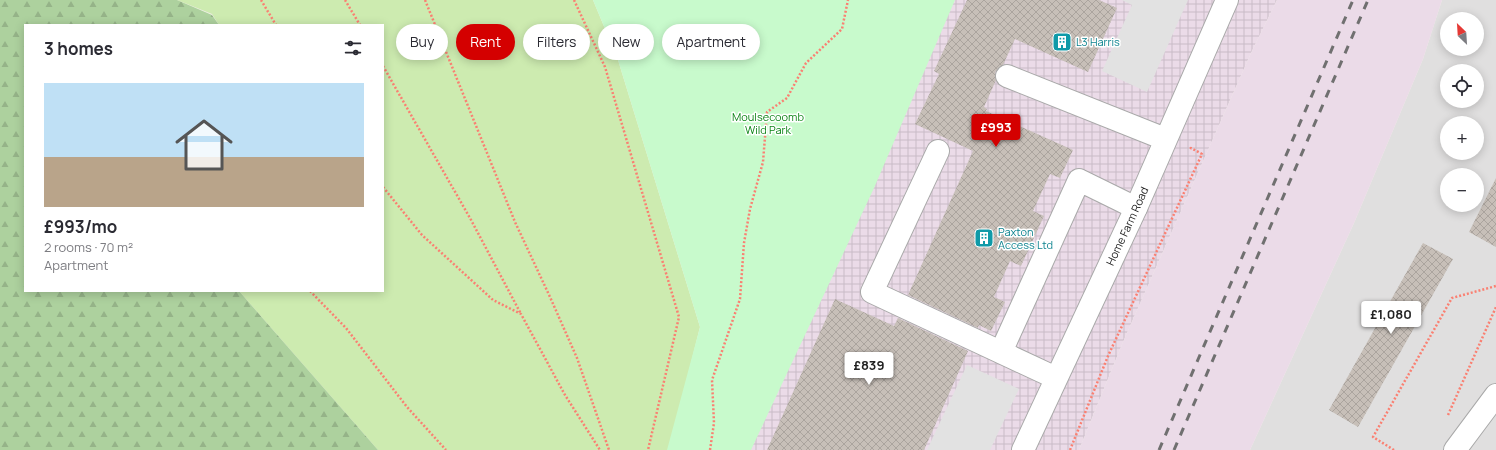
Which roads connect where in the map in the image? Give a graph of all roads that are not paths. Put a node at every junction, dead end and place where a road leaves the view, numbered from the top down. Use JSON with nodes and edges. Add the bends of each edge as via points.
{"nodes":[{"id":1,"x":1227,"y":0,"type":"edge"},
{"id":2,"x":1007,"y":76,"type":"dead end"},
{"id":3,"x":1165,"y":139,"type":"junction"},
{"id":4,"x":938,"y":151,"type":"dead end"},
{"id":5,"x":1136,"y":208,"type":"junction"},
{"id":6,"x":1001,"y":352,"type":"junction"},
{"id":7,"x":1056,"y":378,"type":"junction"},
{"id":8,"x":1496,"y":395,"type":"edge"},
{"id":9,"x":1023,"y":450,"type":"edge"},
{"id":10,"x":1455,"y":450,"type":"edge"}],
"edges":[{"from":1,"to":3,"type":"street","name":"Home Farm Road"},
{"from":2,"to":3,"type":"street"},
{"from":3,"to":5,"type":"street","name":"Home Farm Road"},
{"from":4,"to":6,"type":"street","via":[[872,292]]},
{"from":5,"to":6,"type":"street","via":[[1079,180]]},
{"from":5,"to":7,"type":"street","name":"Home Farm Road"},
{"from":6,"to":7,"type":"street"},
{"from":7,"to":9,"type":"street","name":"Home Farm Road"},
{"from":8,"to":10,"type":"street"}]}
